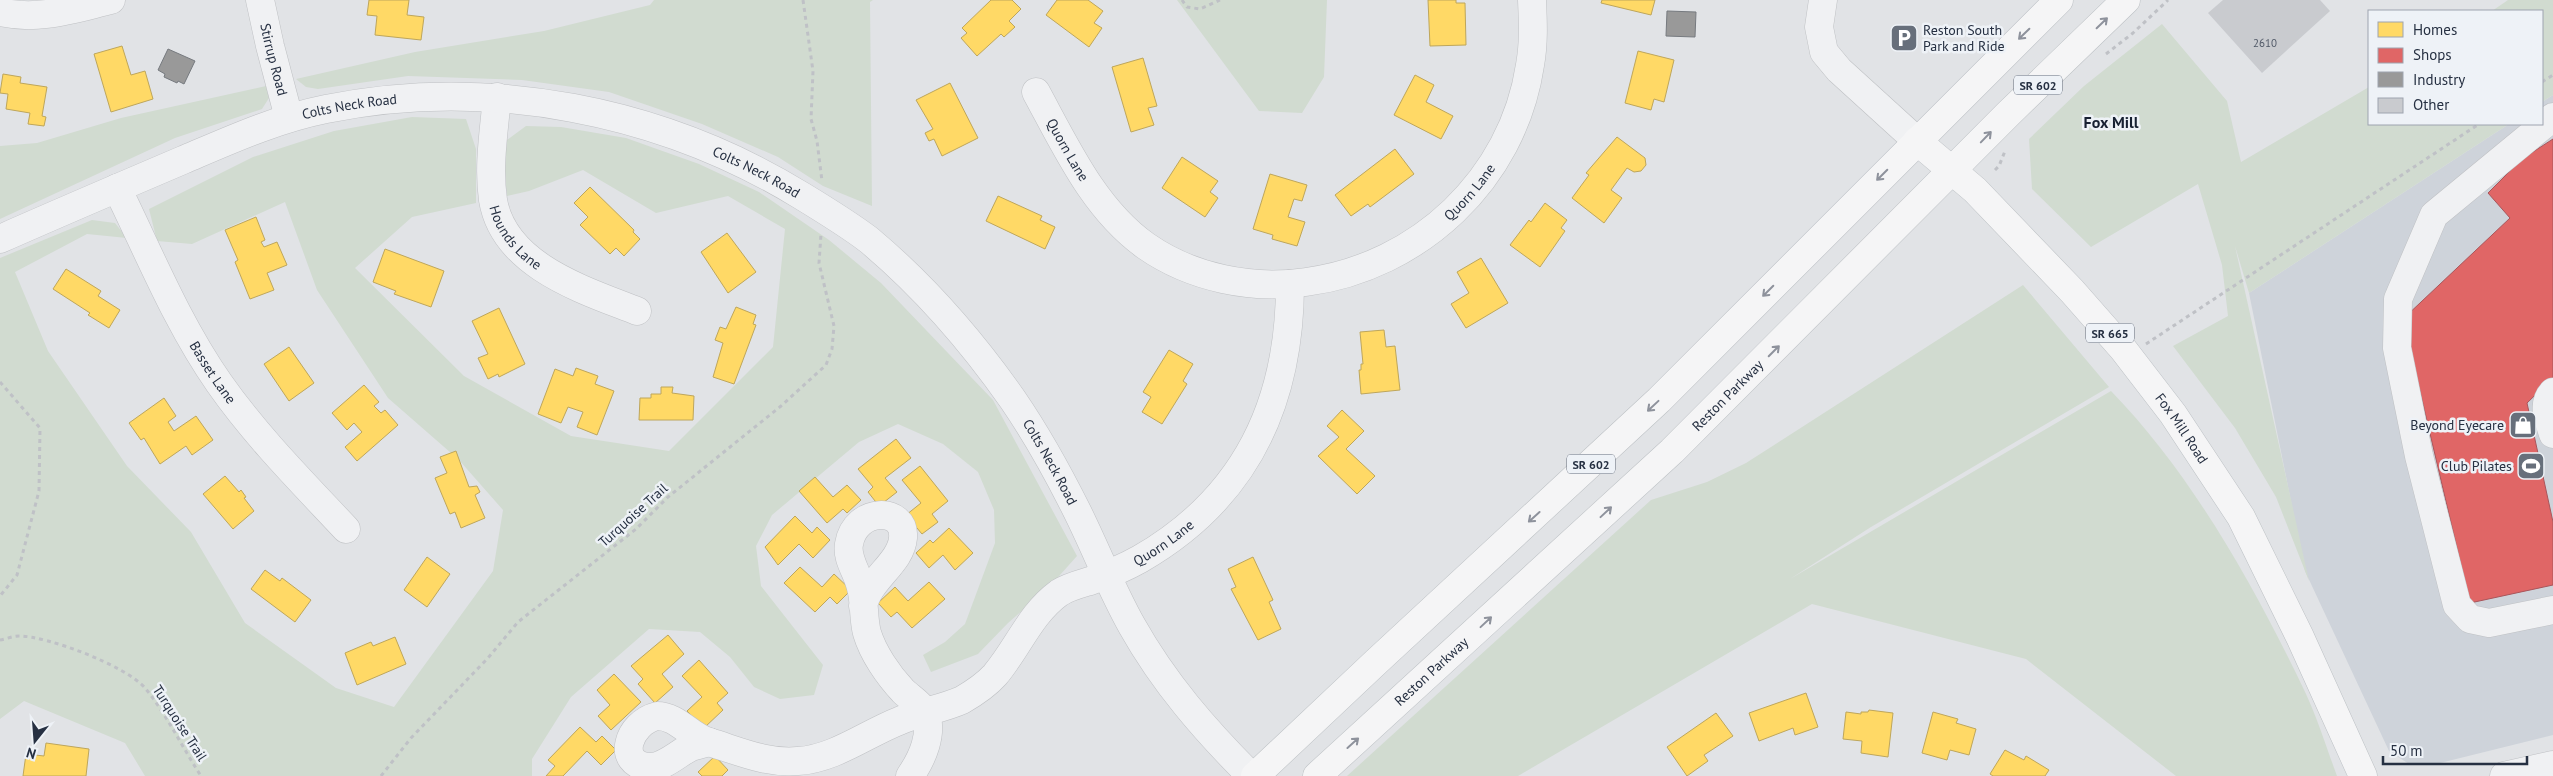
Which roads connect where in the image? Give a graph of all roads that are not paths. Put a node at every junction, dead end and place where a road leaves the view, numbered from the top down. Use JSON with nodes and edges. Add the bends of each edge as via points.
{"nodes":[{"id":1,"x":110,"y":0,"type":"edge"},
{"id":2,"x":260,"y":0,"type":"edge"},
{"id":3,"x":1532,"y":0,"type":"edge"},
{"id":4,"x":1823,"y":0,"type":"edge"},
{"id":5,"x":2059,"y":0,"type":"edge"},
{"id":6,"x":2126,"y":0,"type":"edge"},
{"id":7,"x":0,"y":12,"type":"edge"},
{"id":8,"x":1036,"y":92,"type":"dead end"},
{"id":9,"x":497,"y":97,"type":"junction"},
{"id":10,"x":2553,"y":116,"type":"edge"},
{"id":11,"x":290,"y":118,"type":"junction"},
{"id":12,"x":2543,"y":124,"type":"edge"},
{"id":13,"x":2542,"y":125,"type":"edge"},
{"id":14,"x":1917,"y":141,"type":"junction"},
{"id":15,"x":1952,"y":171,"type":"junction"},
{"id":16,"x":117,"y":188,"type":"junction"},
{"id":17,"x":0,"y":239,"type":"edge"},
{"id":18,"x":1290,"y":284,"type":"junction"},
{"id":19,"x":637,"y":311,"type":"dead end"},
{"id":20,"x":2553,"y":392,"type":"edge"},
{"id":21,"x":2553,"y":434,"type":"edge"},
{"id":22,"x":346,"y":529,"type":"dead end"},
{"id":23,"x":1106,"y":575,"type":"junction"},
{"id":24,"x":863,"y":606,"type":"dead end"},
{"id":25,"x":2553,"y":610,"type":"edge"},
{"id":26,"x":925,"y":711,"type":"junction"},
{"id":27,"x":709,"y":742,"type":"dead end"},
{"id":28,"x":2553,"y":765,"type":"edge"},
{"id":29,"x":910,"y":776,"type":"edge"},
{"id":30,"x":1251,"y":776,"type":"edge"},
{"id":31,"x":1255,"y":776,"type":"edge"},
{"id":32,"x":1317,"y":776,"type":"edge"},
{"id":33,"x":2363,"y":776,"type":"edge"},
{"id":34,"x":2504,"y":776,"type":"edge"}],
"edges":[{"from":1,"to":7,"type":"street","via":[[38,16]]},
{"from":2,"to":11,"type":"street","name":"Stirrup Road"},
{"from":3,"to":18,"type":"street","name":"Quorn Lane","via":[[1530,65],[1523,99],[1510,134],[1472,193],[1448,218],[1393,256],[1331,278]]},
{"from":4,"to":14,"type":"street","via":[[1819,27],[1824,52],[1839,70]]},
{"from":5,"to":14,"type":"main road","number":"SR 602","one_way":true},
{"from":15,"to":6,"type":"main road","name":"Reston Parkway","number":"SR 602","one_way":true},
{"from":8,"to":18,"type":"street","name":"Quorn Lane","via":[[1088,184],[1110,211],[1147,246],[1207,275],[1239,282]]},
{"from":9,"to":11,"type":"street","name":"Colts Neck Road","via":[[375,100]]},
{"from":9,"to":19,"type":"street","name":"Hounds Lane","via":[[491,175],[494,202],[512,239],[531,260],[552,276]]},
{"from":9,"to":23,"type":"street","name":"Colts Neck Road","via":[[552,104],[658,128],[723,153],[770,176],[867,239],[909,275],[981,355],[1048,456]]},
{"from":10,"to":12,"type":"street"},
{"from":11,"to":16,"type":"street","name":"Colts Neck Road"},
{"from":13,"to":25,"type":"street","via":[[2434,215],[2398,299],[2397,348],[2419,456],[2457,605],[2470,619],[2489,623]]},
{"from":14,"to":15,"type":"main road","name":"Fox Mill Road","number":"SR 665"},
{"from":14,"to":31,"type":"main road","number":"SR 602","one_way":true,"via":[[1659,400]]},
{"from":32,"to":15,"type":"main road","name":"Reston Parkway","number":"SR 602","one_way":true,"via":[[1672,451]]},
{"from":15,"to":33,"type":"main road","name":"Fox Mill Road","number":"SR 665","via":[[2007,222],[2072,291],[2124,349],[2173,414],[2241,517]]},
{"from":16,"to":17,"type":"street","name":"Colts Neck Road"},
{"from":16,"to":22,"type":"street","name":"Basset Lane","via":[[191,340],[219,383],[246,419]]},
{"from":18,"to":23,"type":"street","name":"Quorn Lane","via":[[1290,324],[1276,394],[1246,462],[1231,482],[1179,532],[1139,559]]},
{"from":20,"to":21,"type":"street","via":[[2549,396],[2546,413]]},
{"from":23,"to":26,"type":"street","name":"Quorn Lane","via":[[1061,591],[1044,605],[995,675],[980,690],[961,700]]},
{"from":23,"to":30,"type":"street","name":"Colts Neck Road","via":[[1159,671],[1211,735]]},
{"from":24,"to":26,"type":"street","via":[[869,639],[884,667],[902,690]]},
{"from":26,"to":27,"type":"street","name":"Quorn Lane","via":[[821,757],[801,761],[760,758]]},
{"from":26,"to":29,"type":"street","via":[[925,748]]},
{"from":28,"to":34,"type":"street"}]}
